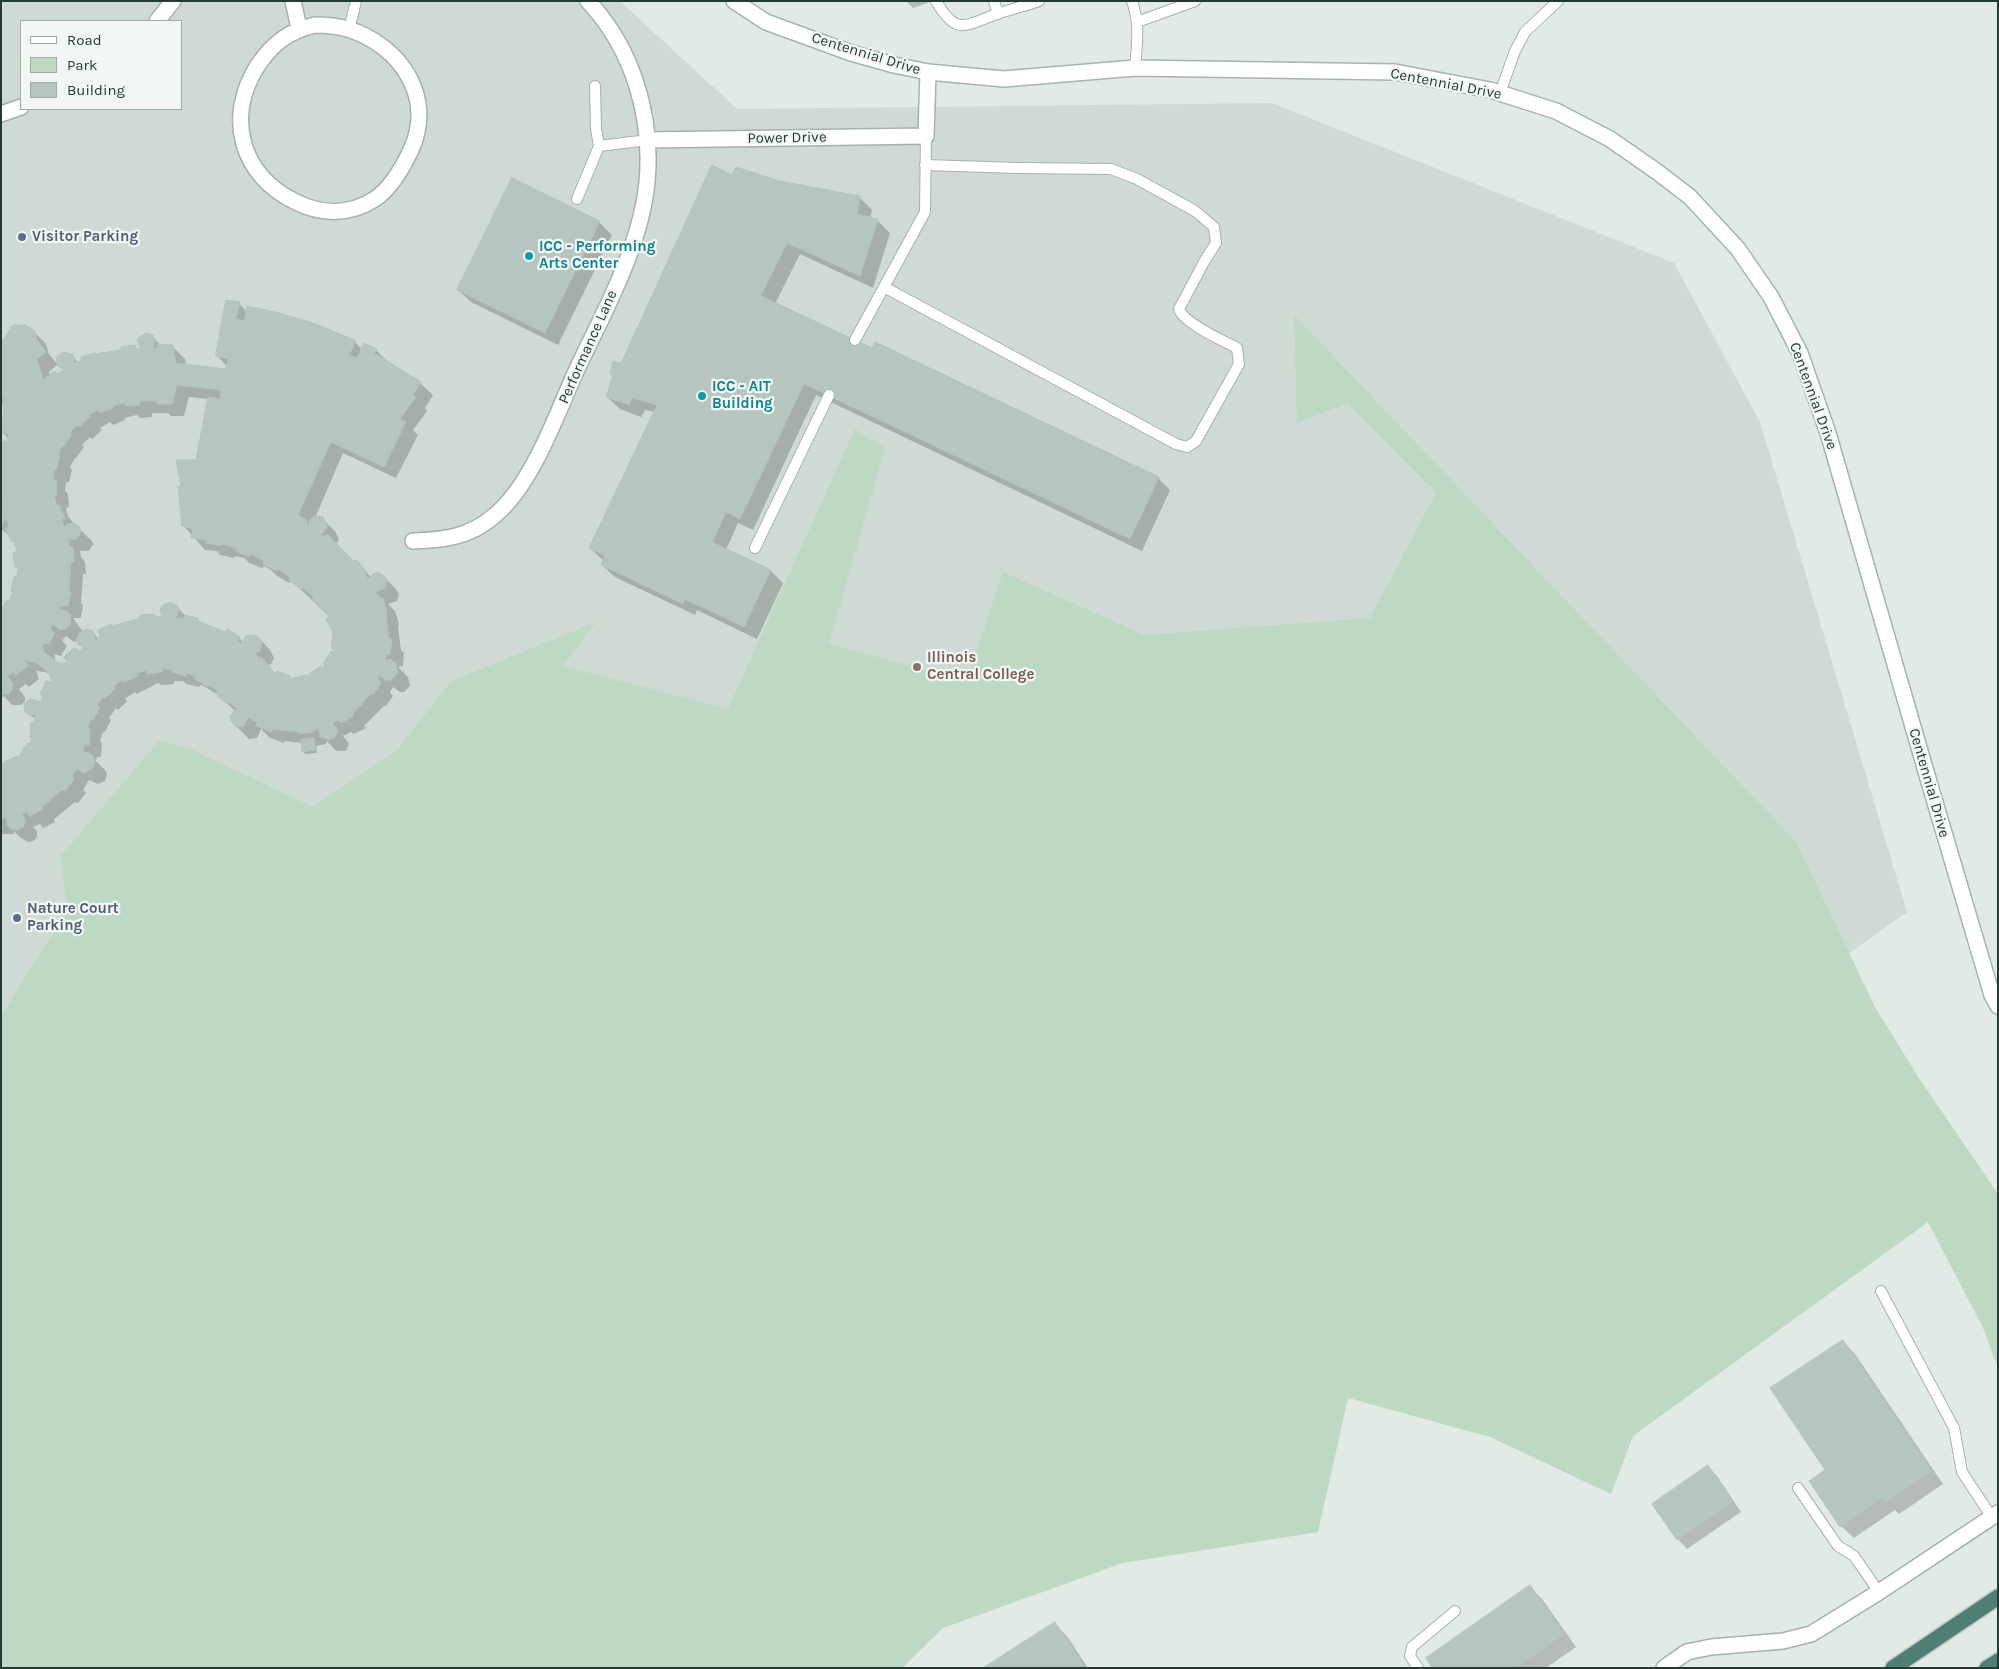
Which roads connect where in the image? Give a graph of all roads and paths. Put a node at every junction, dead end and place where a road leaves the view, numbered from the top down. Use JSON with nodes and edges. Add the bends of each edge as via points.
{"nodes":[{"id":1,"x":173,"y":1,"type":"edge"},
{"id":2,"x":293,"y":1,"type":"edge"},
{"id":3,"x":356,"y":1,"type":"edge"},
{"id":4,"x":588,"y":1,"type":"edge"},
{"id":5,"x":734,"y":1,"type":"edge"},
{"id":6,"x":936,"y":1,"type":"edge"},
{"id":7,"x":994,"y":1,"type":"edge"},
{"id":8,"x":1039,"y":1,"type":"edge"},
{"id":9,"x":1132,"y":1,"type":"edge"},
{"id":10,"x":1195,"y":1,"type":"edge"},
{"id":11,"x":1558,"y":1,"type":"edge"},
{"id":12,"x":998,"y":14,"type":"junction"},
{"id":13,"x":158,"y":20,"type":"edge"},
{"id":14,"x":1137,"y":22,"type":"junction"},
{"id":15,"x":300,"y":28,"type":"junction"},
{"id":16,"x":349,"y":30,"type":"junction"},
{"id":17,"x":1135,"y":68,"type":"junction"},
{"id":18,"x":928,"y":72,"type":"junction"},
{"id":19,"x":595,"y":86,"type":"dead end"},
{"id":20,"x":1500,"y":93,"type":"junction"},
{"id":21,"x":20,"y":107,"type":"edge"},
{"id":22,"x":1,"y":114,"type":"edge"},
{"id":23,"x":926,"y":136,"type":"junction"},
{"id":24,"x":648,"y":140,"type":"junction"},
{"id":25,"x":599,"y":146,"type":"junction"},
{"id":26,"x":925,"y":165,"type":"junction"},
{"id":27,"x":577,"y":199,"type":"dead end"},
{"id":28,"x":884,"y":287,"type":"junction"},
{"id":29,"x":854,"y":340,"type":"dead end"},
{"id":30,"x":829,"y":395,"type":"dead end"},
{"id":31,"x":413,"y":541,"type":"dead end"},
{"id":32,"x":756,"y":548,"type":"dead end"},
{"id":33,"x":1998,"y":1006,"type":"edge"},
{"id":34,"x":1881,"y":1291,"type":"dead end"},
{"id":35,"x":1798,"y":1488,"type":"dead end"},
{"id":36,"x":1994,"y":1515,"type":"edge"},
{"id":37,"x":1879,"y":1592,"type":"junction"},
{"id":38,"x":1998,"y":1597,"type":"edge"},
{"id":39,"x":1455,"y":1611,"type":"dead end"},
{"id":40,"x":1998,"y":1661,"type":"edge"},
{"id":41,"x":1418,"y":1668,"type":"edge"},
{"id":42,"x":1664,"y":1668,"type":"edge"},
{"id":43,"x":1893,"y":1668,"type":"edge"},
{"id":44,"x":1987,"y":1668,"type":"edge"}],
"edges":[{"from":1,"to":13,"type":"street"},
{"from":2,"to":15,"type":"street"},
{"from":3,"to":16,"type":"lane"},
{"from":4,"to":24,"type":"street","name":"Performance Lane","via":[[604,18],[624,51],[643,106]]},
{"from":5,"to":18,"type":"street","name":"Centennial Drive","via":[[766,22],[851,53]]},
{"from":6,"to":12,"type":"lane","via":[[947,18],[959,25],[967,26]]},
{"from":7,"to":12,"type":"lane"},
{"from":8,"to":12,"type":"lane"},
{"from":9,"to":14,"type":"lane"},
{"from":10,"to":14,"type":"lane"},
{"from":11,"to":20,"type":"lane","via":[[1525,32],[1514,52]]},
{"from":14,"to":17,"type":"lane"},
{"from":15,"to":16,"type":"street","via":[[315,25]]},
{"from":15,"to":16,"type":"street","via":[[287,34],[267,52],[249,79],[242,104],[242,130],[256,172],[271,187],[310,209],[328,212],[342,212],[376,198],[404,165],[419,123],[419,103],[409,75],[379,44]]},
{"from":17,"to":18,"type":"street","name":"Centennial Drive","via":[[1004,79]]},
{"from":17,"to":20,"type":"street","name":"Centennial Drive","via":[[1395,72]]},
{"from":18,"to":23,"type":"street"},
{"from":19,"to":25,"type":"lane"},
{"from":20,"to":33,"type":"street","name":"Centennial Drive","via":[[1556,111],[1610,139],[1656,171],[1690,197],[1738,249],[1771,297],[1800,353],[1828,433],[1992,995]]},
{"from":21,"to":22,"type":"street"},
{"from":23,"to":24,"type":"street","name":"Power Drive"},
{"from":23,"to":26,"type":"lane"},
{"from":24,"to":25,"type":"lane"},
{"from":24,"to":31,"type":"street","name":"Performance Lane","via":[[647,183],[631,248],[597,329],[529,472],[513,498],[479,527],[453,538]]},
{"from":25,"to":27,"type":"lane"},
{"from":26,"to":28,"type":"lane","via":[[925,212]]},
{"from":26,"to":28,"type":"lane","via":[[1110,169],[1137,179],[1195,211],[1214,227],[1216,243],[1179,309],[1180,314],[1238,348],[1239,364],[1196,441],[1187,447]]},
{"from":28,"to":29,"type":"lane"},
{"from":30,"to":32,"type":"lane"},
{"from":34,"to":36,"type":"lane","via":[[1954,1428],[1962,1472]]},
{"from":35,"to":37,"type":"lane","via":[[1838,1546],[1854,1556]]},
{"from":36,"to":37,"type":"street"},
{"from":37,"to":42,"type":"street","via":[[1811,1634],[1783,1642],[1687,1652]]},
{"from":38,"to":43,"type":"highway"},
{"from":39,"to":41,"type":"lane","via":[[1412,1647],[1410,1656]]},
{"from":40,"to":44,"type":"highway"}]}
